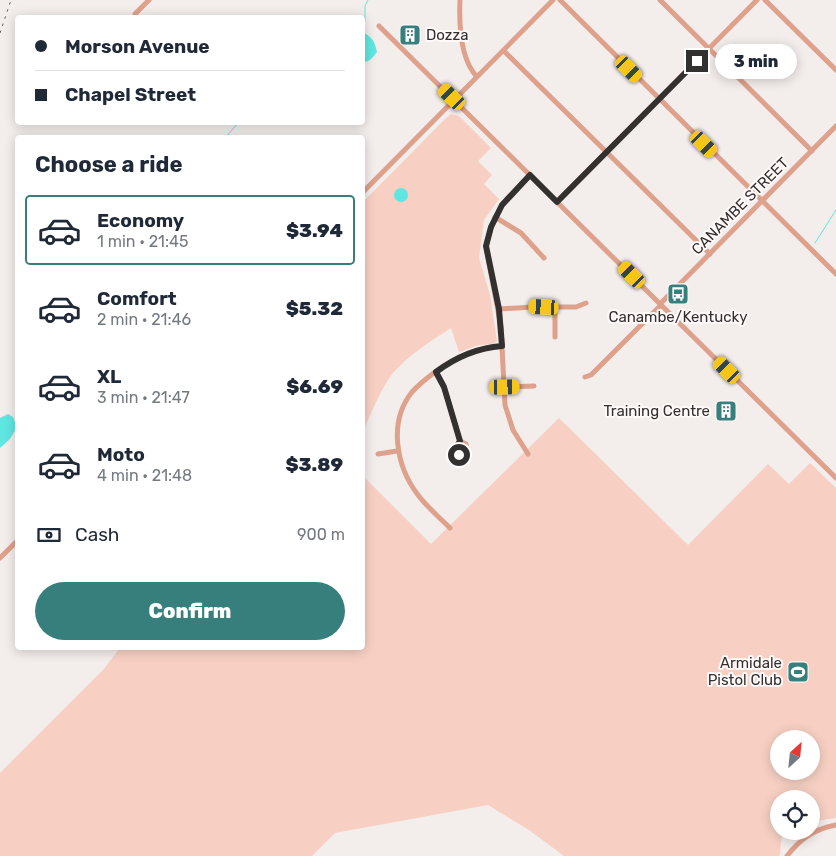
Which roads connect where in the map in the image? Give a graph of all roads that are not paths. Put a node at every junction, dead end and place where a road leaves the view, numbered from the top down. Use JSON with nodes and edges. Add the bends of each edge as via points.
{"nodes":[{"id":1,"x":148,"y":0,"type":"edge"},
{"id":2,"x":460,"y":0,"type":"edge"},
{"id":3,"x":553,"y":0,"type":"edge"},
{"id":4,"x":560,"y":0,"type":"edge"},
{"id":5,"x":660,"y":0,"type":"edge"},
{"id":6,"x":757,"y":0,"type":"edge"},
{"id":7,"x":765,"y":0,"type":"edge"},
{"id":8,"x":135,"y":14,"type":"dead end"},
{"id":9,"x":379,"y":26,"type":"dead end"},
{"id":10,"x":709,"y":49,"type":"junction"},
{"id":11,"x":504,"y":51,"type":"junction"},
{"id":12,"x":836,"y":70,"type":"edge"},
{"id":13,"x":477,"y":77,"type":"junction"},
{"id":14,"x":659,"y":99,"type":"junction"},
{"id":15,"x":454,"y":100,"type":"junction"},
{"id":16,"x":836,"y":126,"type":"edge"},
{"id":17,"x":812,"y":151,"type":"junction"},
{"id":18,"x":607,"y":152,"type":"junction"},
{"id":19,"x":530,"y":175,"type":"junction"},
{"id":20,"x":365,"y":190,"type":"edge"},
{"id":21,"x":762,"y":201,"type":"junction"},
{"id":22,"x":557,"y":202,"type":"junction"},
{"id":23,"x":495,"y":217,"type":"junction"},
{"id":24,"x":710,"y":254,"type":"junction"},
{"id":25,"x":544,"y":258,"type":"dead end"},
{"id":26,"x":836,"y":274,"type":"edge"},
{"id":27,"x":586,"y":303,"type":"dead end"},
{"id":28,"x":661,"y":304,"type":"junction"},
{"id":29,"x":555,"y":308,"type":"junction"},
{"id":30,"x":499,"y":309,"type":"junction"},
{"id":31,"x":555,"y":338,"type":"dead end"},
{"id":32,"x":502,"y":346,"type":"junction"},
{"id":33,"x":436,"y":372,"type":"junction"},
{"id":34,"x":585,"y":377,"type":"dead end"},
{"id":35,"x":534,"y":386,"type":"dead end"},
{"id":36,"x":505,"y":387,"type":"junction"},
{"id":37,"x":460,"y":441,"type":"dead end"},
{"id":38,"x":397,"y":451,"type":"junction"},
{"id":39,"x":378,"y":454,"type":"dead end"},
{"id":40,"x":528,"y":454,"type":"dead end"},
{"id":41,"x":836,"y":478,"type":"edge"},
{"id":42,"x":450,"y":528,"type":"dead end"},
{"id":43,"x":15,"y":543,"type":"edge"},
{"id":44,"x":0,"y":558,"type":"edge"},
{"id":45,"x":836,"y":825,"type":"edge"},
{"id":46,"x":787,"y":856,"type":"edge"}],
"edges":[{"from":1,"to":8,"type":"street"},
{"from":2,"to":13,"type":"street","via":[[459,20],[465,56]]},
{"from":3,"to":11,"type":"street"},
{"from":4,"to":14,"type":"street"},
{"from":5,"to":10,"type":"street"},
{"from":6,"to":10,"type":"street"},
{"from":7,"to":12,"type":"street"},
{"from":9,"to":15,"type":"street"},
{"from":10,"to":14,"type":"street"},
{"from":10,"to":17,"type":"street"},
{"from":11,"to":13,"type":"street"},
{"from":11,"to":18,"type":"street"},
{"from":13,"to":15,"type":"street"},
{"from":14,"to":18,"type":"street"},
{"from":14,"to":21,"type":"street"},
{"from":15,"to":19,"type":"street"},
{"from":15,"to":20,"type":"street"},
{"from":16,"to":17,"type":"street","name":"CANAMBE STREET"},
{"from":17,"to":21,"type":"street","name":"CANAMBE STREET"},
{"from":18,"to":22,"type":"street"},
{"from":18,"to":24,"type":"street"},
{"from":19,"to":22,"type":"street"},
{"from":19,"to":23,"type":"street"},
{"from":21,"to":24,"type":"street","name":"CANAMBE STREET"},
{"from":21,"to":26,"type":"street"},
{"from":22,"to":28,"type":"street"},
{"from":23,"to":25,"type":"street","via":[[521,233]]},
{"from":23,"to":30,"type":"street","via":[[486,246]]},
{"from":24,"to":28,"type":"street","name":"CANAMBE STREET"},
{"from":27,"to":29,"type":"street"},
{"from":28,"to":34,"type":"street","name":"CANAMBE STREET","via":[[591,375]]},
{"from":28,"to":41,"type":"street"},
{"from":29,"to":30,"type":"street"},
{"from":29,"to":31,"type":"street"},
{"from":30,"to":32,"type":"street"},
{"from":32,"to":33,"type":"street","via":[[463,354]]},
{"from":32,"to":36,"type":"street"},
{"from":33,"to":37,"type":"street","via":[[444,387]]},
{"from":33,"to":38,"type":"street","via":[[412,392],[403,407],[398,424]]},
{"from":35,"to":36,"type":"street"},
{"from":36,"to":40,"type":"street","via":[[508,418]]},
{"from":38,"to":39,"type":"street"},
{"from":38,"to":42,"type":"street","via":[[407,479],[418,495]]},
{"from":43,"to":44,"type":"street"},
{"from":45,"to":46,"type":"street","via":[[811,833]]}]}
